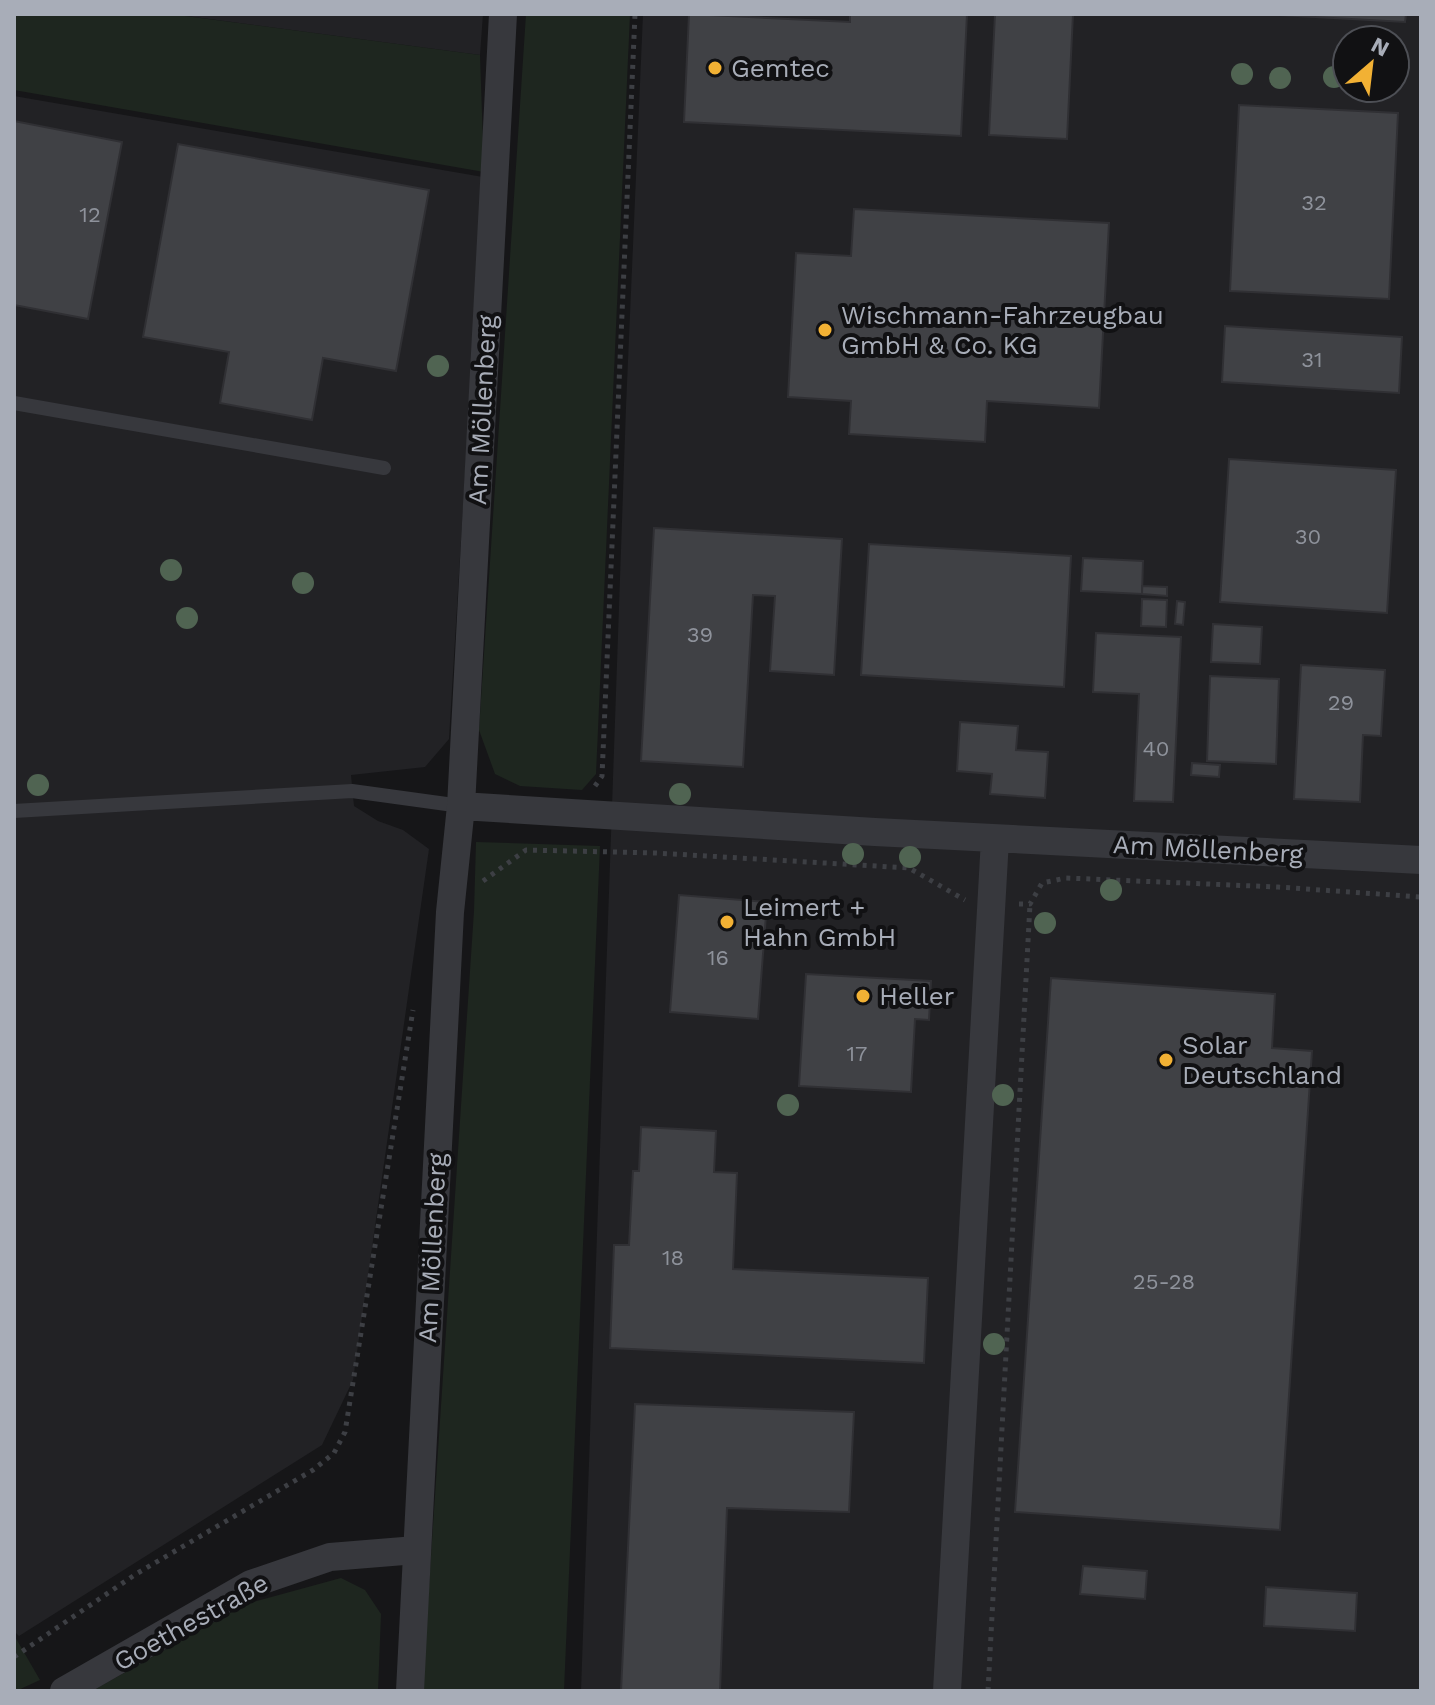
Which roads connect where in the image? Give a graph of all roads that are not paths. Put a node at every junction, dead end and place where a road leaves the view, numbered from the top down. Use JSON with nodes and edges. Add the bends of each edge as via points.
{"nodes":[{"id":1,"x":503,"y":14,"type":"edge"},
{"id":2,"x":14,"y":403,"type":"edge"},
{"id":3,"x":384,"y":468,"type":"dead end"},
{"id":4,"x":461,"y":806,"type":"junction"},
{"id":5,"x":14,"y":811,"type":"edge"},
{"id":6,"x":995,"y":839,"type":"junction"},
{"id":7,"x":1421,"y":860,"type":"edge"},
{"id":8,"x":416,"y":1550,"type":"junction"},
{"id":9,"x":64,"y":1691,"type":"edge"},
{"id":10,"x":410,"y":1691,"type":"edge"},
{"id":11,"x":947,"y":1691,"type":"edge"}],
"edges":[{"from":1,"to":4,"type":"street","name":"Am Möllenberg"},
{"from":2,"to":3,"type":"lane"},
{"from":4,"to":5,"type":"lane","via":[[352,791]]},
{"from":4,"to":6,"type":"street","name":"Am Möllenberg"},
{"from":4,"to":8,"type":"street","name":"Am Möllenberg","via":[[450,912]]},
{"from":6,"to":7,"type":"street","name":"Am Möllenberg"},
{"from":6,"to":11,"type":"street"},
{"from":8,"to":9,"type":"street","name":"Goethestraße","via":[[330,1557],[251,1584]]},
{"from":8,"to":10,"type":"street","name":"Am Möllenberg"}]}
